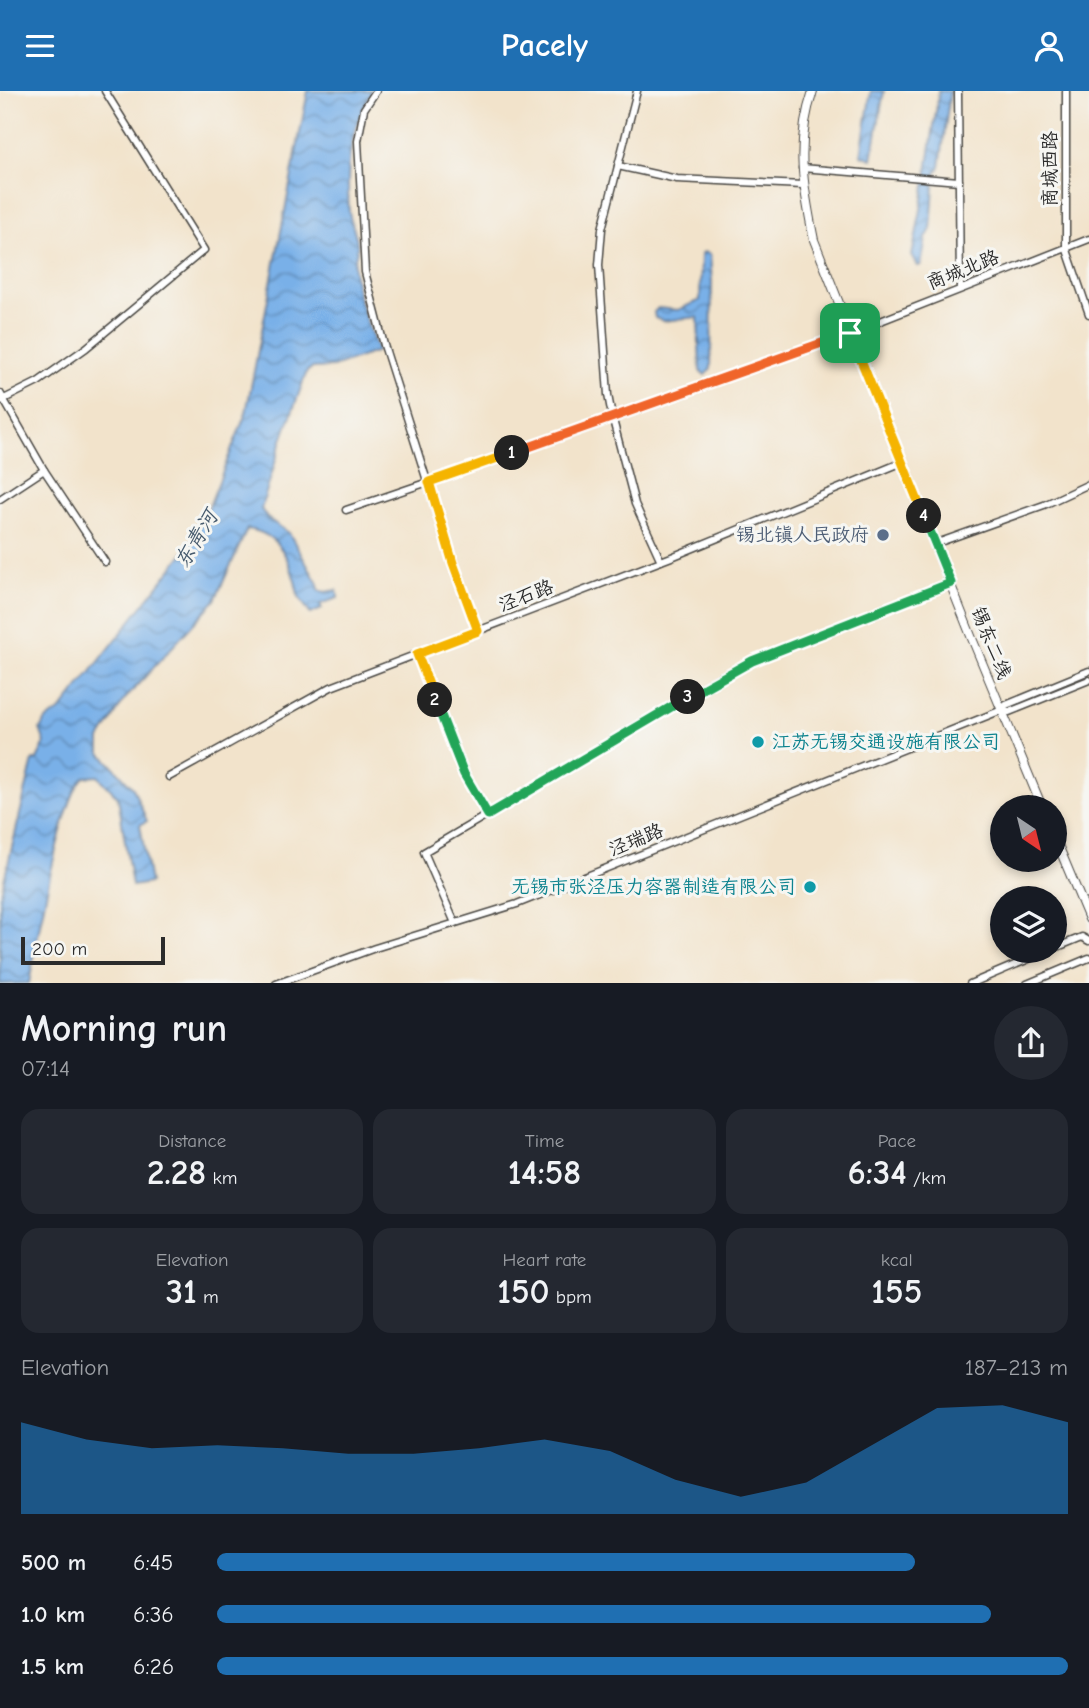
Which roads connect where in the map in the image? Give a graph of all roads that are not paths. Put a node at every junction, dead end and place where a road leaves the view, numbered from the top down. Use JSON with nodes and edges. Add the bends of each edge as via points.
{"nodes":[{"id":1,"x":105,"y":91,"type":"edge"},
{"id":2,"x":376,"y":91,"type":"edge"},
{"id":3,"x":637,"y":91,"type":"edge"},
{"id":4,"x":813,"y":91,"type":"edge"},
{"id":5,"x":957,"y":91,"type":"edge"},
{"id":6,"x":1066,"y":91,"type":"edge"},
{"id":7,"x":618,"y":166,"type":"junction"},
{"id":8,"x":802,"y":168,"type":"junction"},
{"id":9,"x":958,"y":181,"type":"junction"},
{"id":10,"x":803,"y":185,"type":"junction"},
{"id":11,"x":1089,"y":239,"type":"edge"},
{"id":12,"x":1066,"y":247,"type":"junction"},
{"id":13,"x":960,"y":288,"type":"junction"},
{"id":14,"x":1089,"y":314,"type":"edge"},
{"id":15,"x":850,"y":333,"type":"junction"},
{"id":16,"x":1,"y":398,"type":"edge"},
{"id":17,"x":612,"y":417,"type":"junction"},
{"id":18,"x":903,"y":462,"type":"junction"},
{"id":19,"x":44,"y":470,"type":"junction"},
{"id":20,"x":429,"y":482,"type":"junction"},
{"id":21,"x":1089,"y":484,"type":"edge"},
{"id":22,"x":0,"y":499,"type":"edge"},
{"id":23,"x":346,"y":510,"type":"dead end"},
{"id":24,"x":940,"y":542,"type":"dead end"},
{"id":25,"x":661,"y":561,"type":"junction"},
{"id":26,"x":105,"y":562,"type":"dead end"},
{"id":27,"x":951,"y":583,"type":"junction"},
{"id":28,"x":478,"y":631,"type":"junction"},
{"id":29,"x":417,"y":654,"type":"junction"},
{"id":30,"x":1089,"y":671,"type":"edge"},
{"id":31,"x":1089,"y":680,"type":"edge"},
{"id":32,"x":1002,"y":710,"type":"junction"},
{"id":33,"x":169,"y":776,"type":"dead end"},
{"id":34,"x":1037,"y":795,"type":"edge"},
{"id":35,"x":488,"y":815,"type":"junction"},
{"id":36,"x":1068,"y":869,"type":"edge"},
{"id":37,"x":1089,"y":919,"type":"edge"},
{"id":38,"x":455,"y":923,"type":"junction"},
{"id":39,"x":1089,"y":941,"type":"edge"},
{"id":40,"x":1067,"y":943,"type":"edge"},
{"id":41,"x":1089,"y":958,"type":"edge"},
{"id":42,"x":1018,"y":963,"type":"edge"},
{"id":43,"x":276,"y":983,"type":"edge"},
{"id":44,"x":970,"y":983,"type":"edge"},
{"id":45,"x":1027,"y":983,"type":"edge"}],
"edges":[{"from":1,"to":16,"type":"street","via":[[204,250],[86,348],[38,382]]},
{"from":2,"to":20,"type":"street","via":[[364,109],[358,141],[365,272]]},
{"from":3,"to":7,"type":"street"},
{"from":4,"to":8,"type":"main road","name":"锡东二线"},
{"from":5,"to":9,"type":"street"},
{"from":6,"to":12,"type":"street","name":"商城西路"},
{"from":7,"to":10,"type":"street","via":[[677,179]]},
{"from":7,"to":17,"type":"street","via":[[602,229],[599,265]]},
{"from":8,"to":9,"type":"street"},
{"from":8,"to":10,"type":"main road","name":"锡东二线"},
{"from":9,"to":13,"type":"street"},
{"from":10,"to":15,"type":"main road","name":"锡东二线","via":[[814,240]]},
{"from":11,"to":12,"type":"street","name":"商城北路"},
{"from":12,"to":13,"type":"street","name":"商城北路"},
{"from":12,"to":14,"type":"street","name":"商城西路"},
{"from":13,"to":15,"type":"street","name":"商城北路"},
{"from":15,"to":17,"type":"street","name":"商城北路"},
{"from":15,"to":18,"type":"main road","name":"锡东二线"},
{"from":16,"to":19,"type":"street"},
{"from":17,"to":20,"type":"street","name":"商城北路"},
{"from":17,"to":25,"type":"street","via":[[635,504]]},
{"from":18,"to":25,"type":"street","name":"泾石路"},
{"from":18,"to":27,"type":"main road","name":"锡东二线"},
{"from":19,"to":22,"type":"street"},
{"from":19,"to":26,"type":"street"},
{"from":20,"to":23,"type":"street","name":"商城北路"},
{"from":20,"to":28,"type":"street"},
{"from":21,"to":24,"type":"street"},
{"from":25,"to":28,"type":"street","name":"泾石路"},
{"from":27,"to":32,"type":"main road","name":"锡东二线"},
{"from":27,"to":35,"type":"street","via":[[752,661]]},
{"from":28,"to":29,"type":"street","name":"泾石路"},
{"from":29,"to":33,"type":"street","name":"泾石路","via":[[331,687]]},
{"from":29,"to":35,"type":"street","via":[[464,774]]},
{"from":30,"to":32,"type":"street","name":"泾瑞路"},
{"from":31,"to":32,"type":"street","name":"泾瑞路","via":[[1009,712]]},
{"from":32,"to":34,"type":"main road","name":"锡东二线"},
{"from":32,"to":38,"type":"street","name":"泾瑞路","via":[[517,904]]},
{"from":35,"to":38,"type":"street","via":[[424,852]]},
{"from":36,"to":37,"type":"main road"},
{"from":38,"to":43,"type":"street","name":"泾瑞路"},
{"from":39,"to":40,"type":"street","via":[[1082,937]]},
{"from":41,"to":45,"type":"street"},
{"from":42,"to":44,"type":"street"}]}
